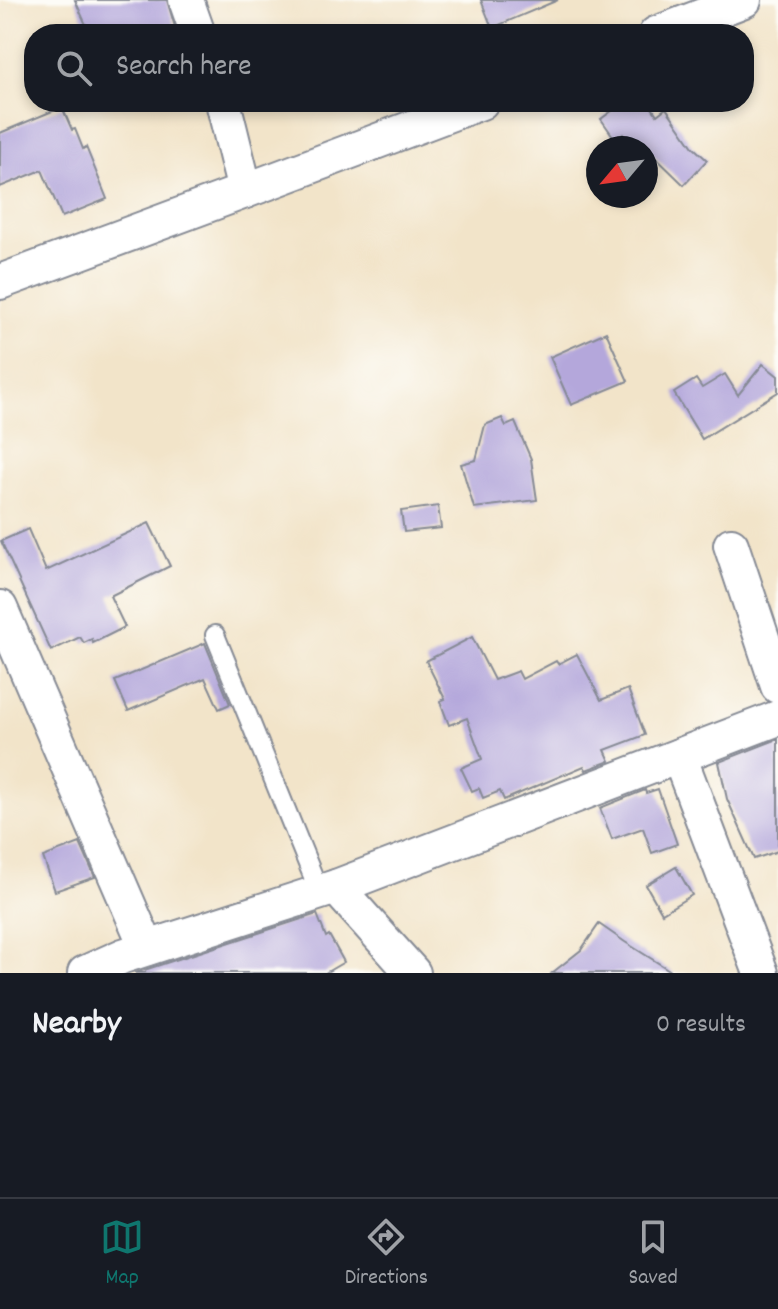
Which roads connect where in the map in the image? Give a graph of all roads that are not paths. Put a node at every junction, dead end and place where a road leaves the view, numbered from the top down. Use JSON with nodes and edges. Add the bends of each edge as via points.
{"nodes":[{"id":1,"x":186,"y":0,"type":"edge"},
{"id":2,"x":744,"y":0,"type":"edge"},
{"id":3,"x":194,"y":24,"type":"edge"},
{"id":4,"x":682,"y":24,"type":"edge"},
{"id":5,"x":225,"y":112,"type":"edge"},
{"id":6,"x":454,"y":112,"type":"edge"},
{"id":7,"x":245,"y":191,"type":"junction"},
{"id":8,"x":0,"y":282,"type":"edge"},
{"id":9,"x":731,"y":545,"type":"dead end"},
{"id":10,"x":0,"y":608,"type":"edge"},
{"id":11,"x":215,"y":635,"type":"dead end"},
{"id":12,"x":778,"y":686,"type":"edge"},
{"id":13,"x":778,"y":718,"type":"edge"},
{"id":14,"x":679,"y":756,"type":"junction"},
{"id":15,"x":328,"y":889,"type":"junction"},
{"id":16,"x":147,"y":948,"type":"junction"},
{"id":17,"x":85,"y":973,"type":"edge"},
{"id":18,"x":413,"y":973,"type":"edge"},
{"id":19,"x":761,"y":973,"type":"edge"}],
"edges":[{"from":1,"to":3,"type":"street"},
{"from":2,"to":4,"type":"street"},
{"from":5,"to":7,"type":"street"},
{"from":6,"to":7,"type":"street"},
{"from":7,"to":8,"type":"street"},
{"from":9,"to":12,"type":"street"},
{"from":10,"to":16,"type":"street"},
{"from":11,"to":15,"type":"lane"},
{"from":13,"to":14,"type":"street"},
{"from":14,"to":15,"type":"street"},
{"from":14,"to":19,"type":"street"},
{"from":15,"to":16,"type":"street"},
{"from":15,"to":18,"type":"street"},
{"from":16,"to":17,"type":"street"}]}
